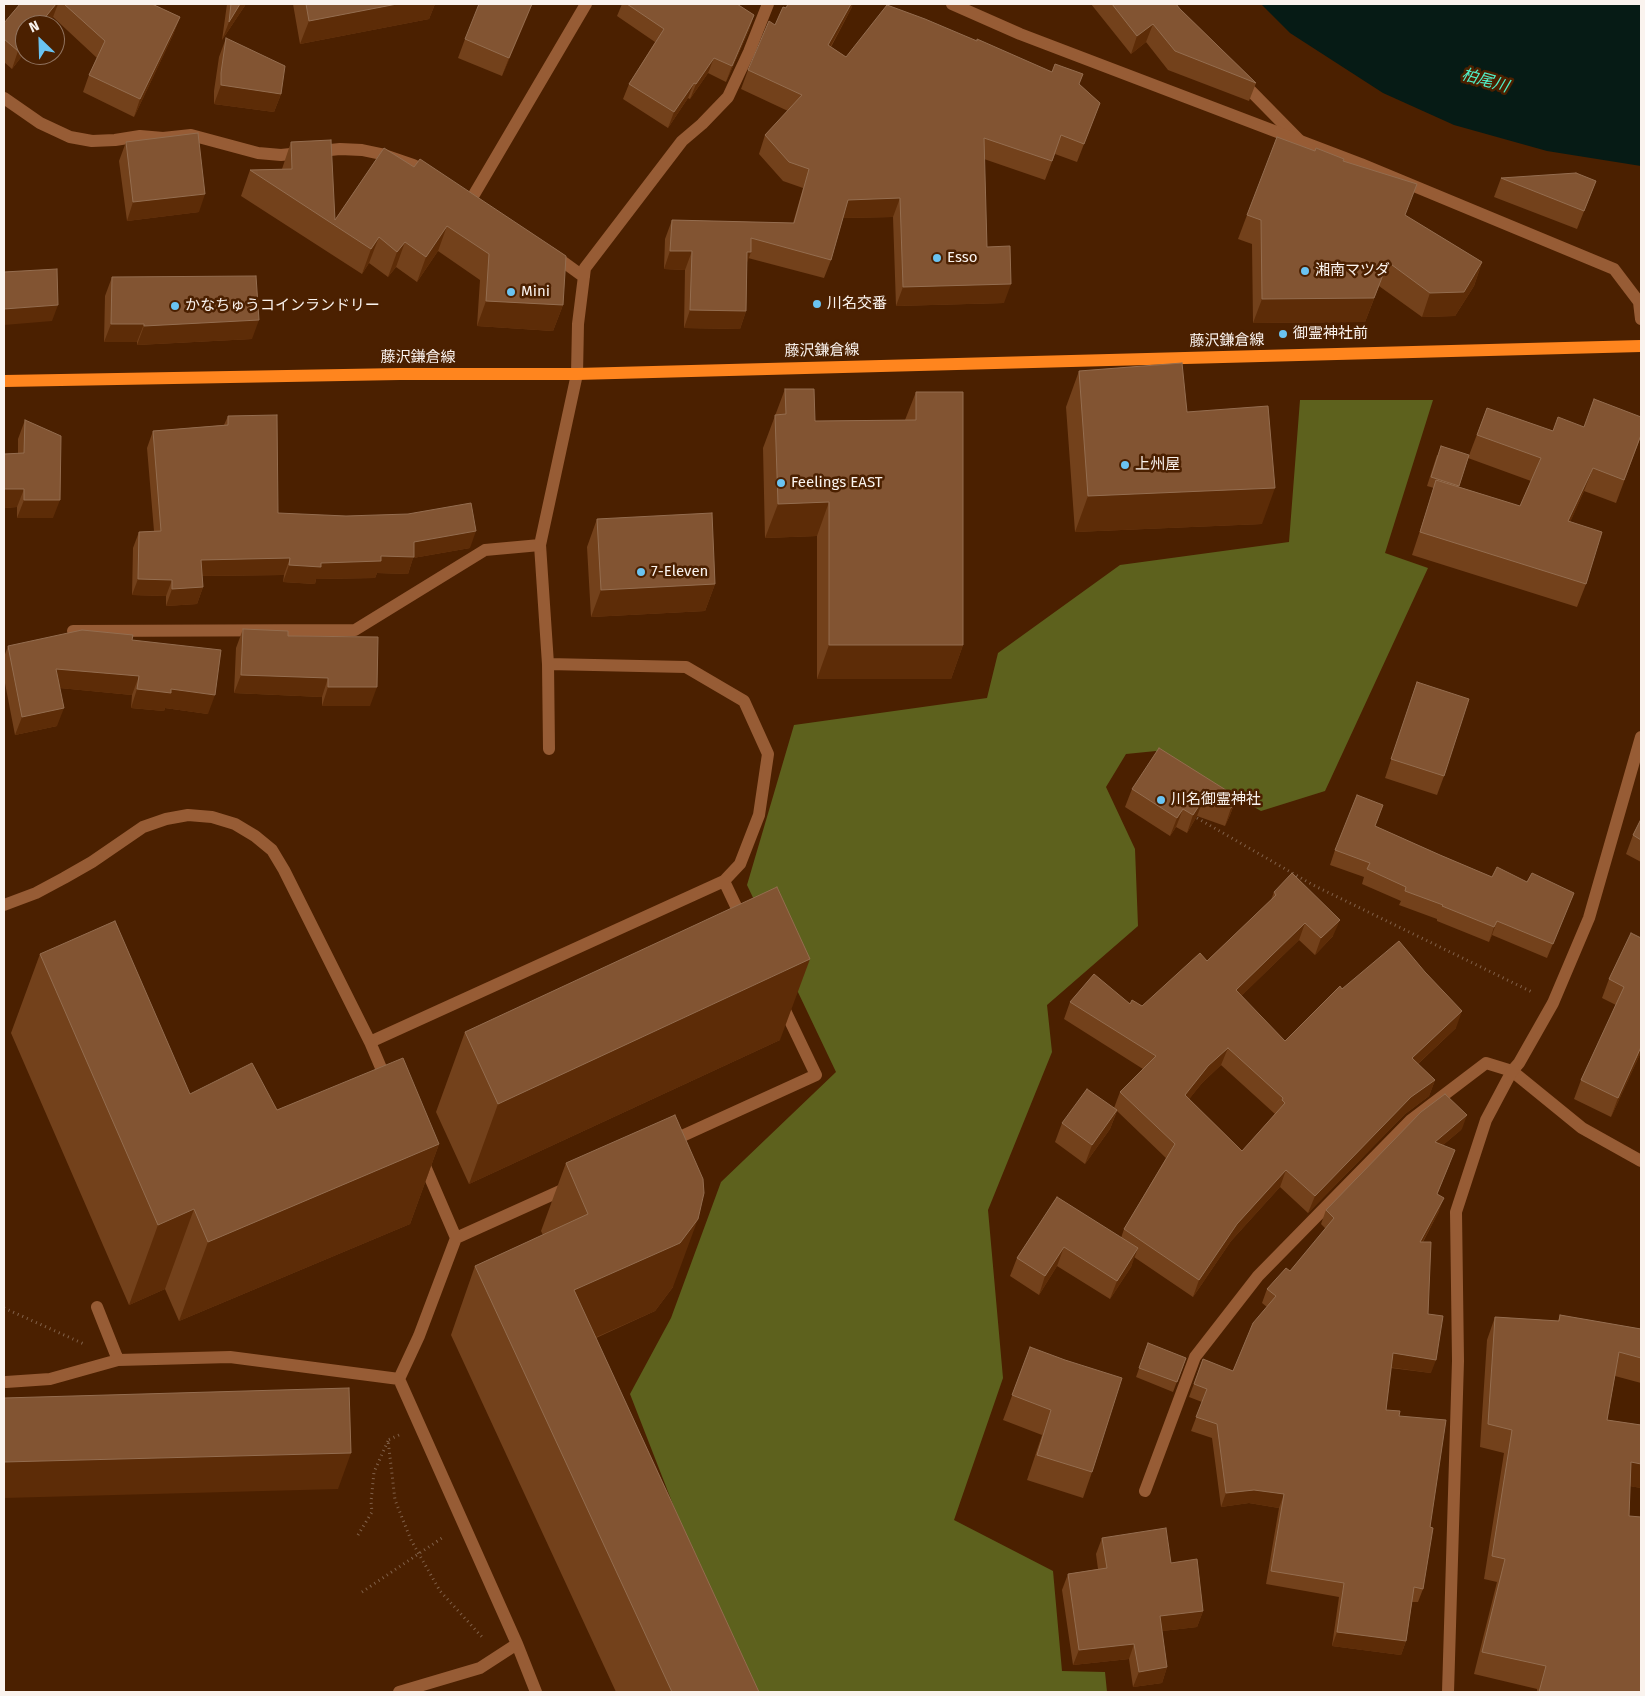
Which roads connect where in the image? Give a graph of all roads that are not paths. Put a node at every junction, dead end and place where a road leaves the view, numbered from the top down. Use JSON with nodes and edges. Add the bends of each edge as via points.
{"nodes":[{"id":1,"x":586,"y":4,"type":"edge"},
{"id":2,"x":768,"y":4,"type":"edge"},
{"id":3,"x":952,"y":4,"type":"edge"},
{"id":4,"x":1234,"y":74,"type":"edge"},
{"id":5,"x":4,"y":98,"type":"edge"},
{"id":6,"x":1299,"y":140,"type":"junction"},
{"id":7,"x":442,"y":179,"type":"edge"},
{"id":8,"x":472,"y":199,"type":"edge"},
{"id":9,"x":544,"y":249,"type":"edge"},
{"id":10,"x":584,"y":277,"type":"junction"},
{"id":11,"x":1641,"y":319,"type":"edge"},
{"id":12,"x":1641,"y":346,"type":"edge"},
{"id":13,"x":577,"y":374,"type":"junction"},
{"id":14,"x":4,"y":381,"type":"edge"},
{"id":15,"x":540,"y":545,"type":"junction"},
{"id":16,"x":74,"y":631,"type":"edge"},
{"id":17,"x":548,"y":664,"type":"junction"},
{"id":18,"x":1641,"y":737,"type":"edge"},
{"id":19,"x":549,"y":749,"type":"dead end"},
{"id":20,"x":724,"y":881,"type":"junction"},
{"id":21,"x":4,"y":905,"type":"edge"},
{"id":22,"x":749,"y":934,"type":"edge"},
{"id":23,"x":774,"y":986,"type":"edge"},
{"id":24,"x":370,"y":1042,"type":"junction"},
{"id":25,"x":1512,"y":1071,"type":"junction"},
{"id":26,"x":394,"y":1096,"type":"edge"},
{"id":27,"x":654,"y":1148,"type":"edge"},
{"id":28,"x":417,"y":1149,"type":"edge"},
{"id":29,"x":1641,"y":1161,"type":"edge"},
{"id":30,"x":582,"y":1181,"type":"edge"},
{"id":31,"x":456,"y":1238,"type":"junction"},
{"id":32,"x":97,"y":1307,"type":"dead end"},
{"id":33,"x":118,"y":1360,"type":"junction"},
{"id":34,"x":399,"y":1379,"type":"junction"},
{"id":35,"x":6,"y":1382,"type":"dead end"},
{"id":36,"x":1145,"y":1491,"type":"dead end"},
{"id":37,"x":517,"y":1644,"type":"junction"},
{"id":38,"x":399,"y":1692,"type":"edge"},
{"id":39,"x":536,"y":1692,"type":"edge"},
{"id":40,"x":1448,"y":1692,"type":"edge"}],
"edges":[{"from":1,"to":8,"type":"street"},
{"from":2,"to":10,"type":"street","via":[[728,97],[682,140],[598,249],[585,268]]},
{"from":3,"to":6,"type":"street","via":[[1020,34]]},
{"from":4,"to":6,"type":"street"},
{"from":5,"to":7,"type":"street","via":[[40,123],[77,139],[92,141],[192,135],[281,155],[362,150],[413,165]]},
{"from":6,"to":11,"type":"street","via":[[1614,269],[1639,302]]},
{"from":9,"to":10,"type":"street"},
{"from":10,"to":13,"type":"street","via":[[578,324]]},
{"from":12,"to":13,"type":"main road","name":"藤沢鎌倉線"},
{"from":13,"to":14,"type":"main road","name":"藤沢鎌倉線"},
{"from":13,"to":15,"type":"street"},
{"from":15,"to":16,"type":"street","via":[[485,550],[355,630]]},
{"from":15,"to":17,"type":"street"},
{"from":17,"to":19,"type":"street"},
{"from":17,"to":20,"type":"street","via":[[686,667],[744,701],[768,754],[759,815],[740,864]]},
{"from":18,"to":25,"type":"street","via":[[1589,918],[1553,1002]]},
{"from":20,"to":22,"type":"street"},
{"from":20,"to":24,"type":"street"},
{"from":21,"to":24,"type":"street","via":[[36,893],[92,862],[144,827],[166,819],[204,816],[235,824],[272,850]]},
{"from":23,"to":27,"type":"street","via":[[816,1075]]},
{"from":24,"to":26,"type":"street"},
{"from":25,"to":29,"type":"street","via":[[1582,1128]]},
{"from":25,"to":36,"type":"street","via":[[1486,1063],[1412,1120],[1258,1276],[1195,1357]]},
{"from":25,"to":40,"type":"street","via":[[1486,1120],[1456,1212],[1458,1361]]},
{"from":28,"to":31,"type":"street"},
{"from":30,"to":31,"type":"street"},
{"from":31,"to":34,"type":"street"},
{"from":32,"to":33,"type":"street"},
{"from":33,"to":34,"type":"street","via":[[230,1357]]},
{"from":33,"to":35,"type":"street","via":[[50,1379]]},
{"from":34,"to":37,"type":"street"},
{"from":37,"to":38,"type":"street","via":[[480,1668]]},
{"from":37,"to":39,"type":"street"}]}
